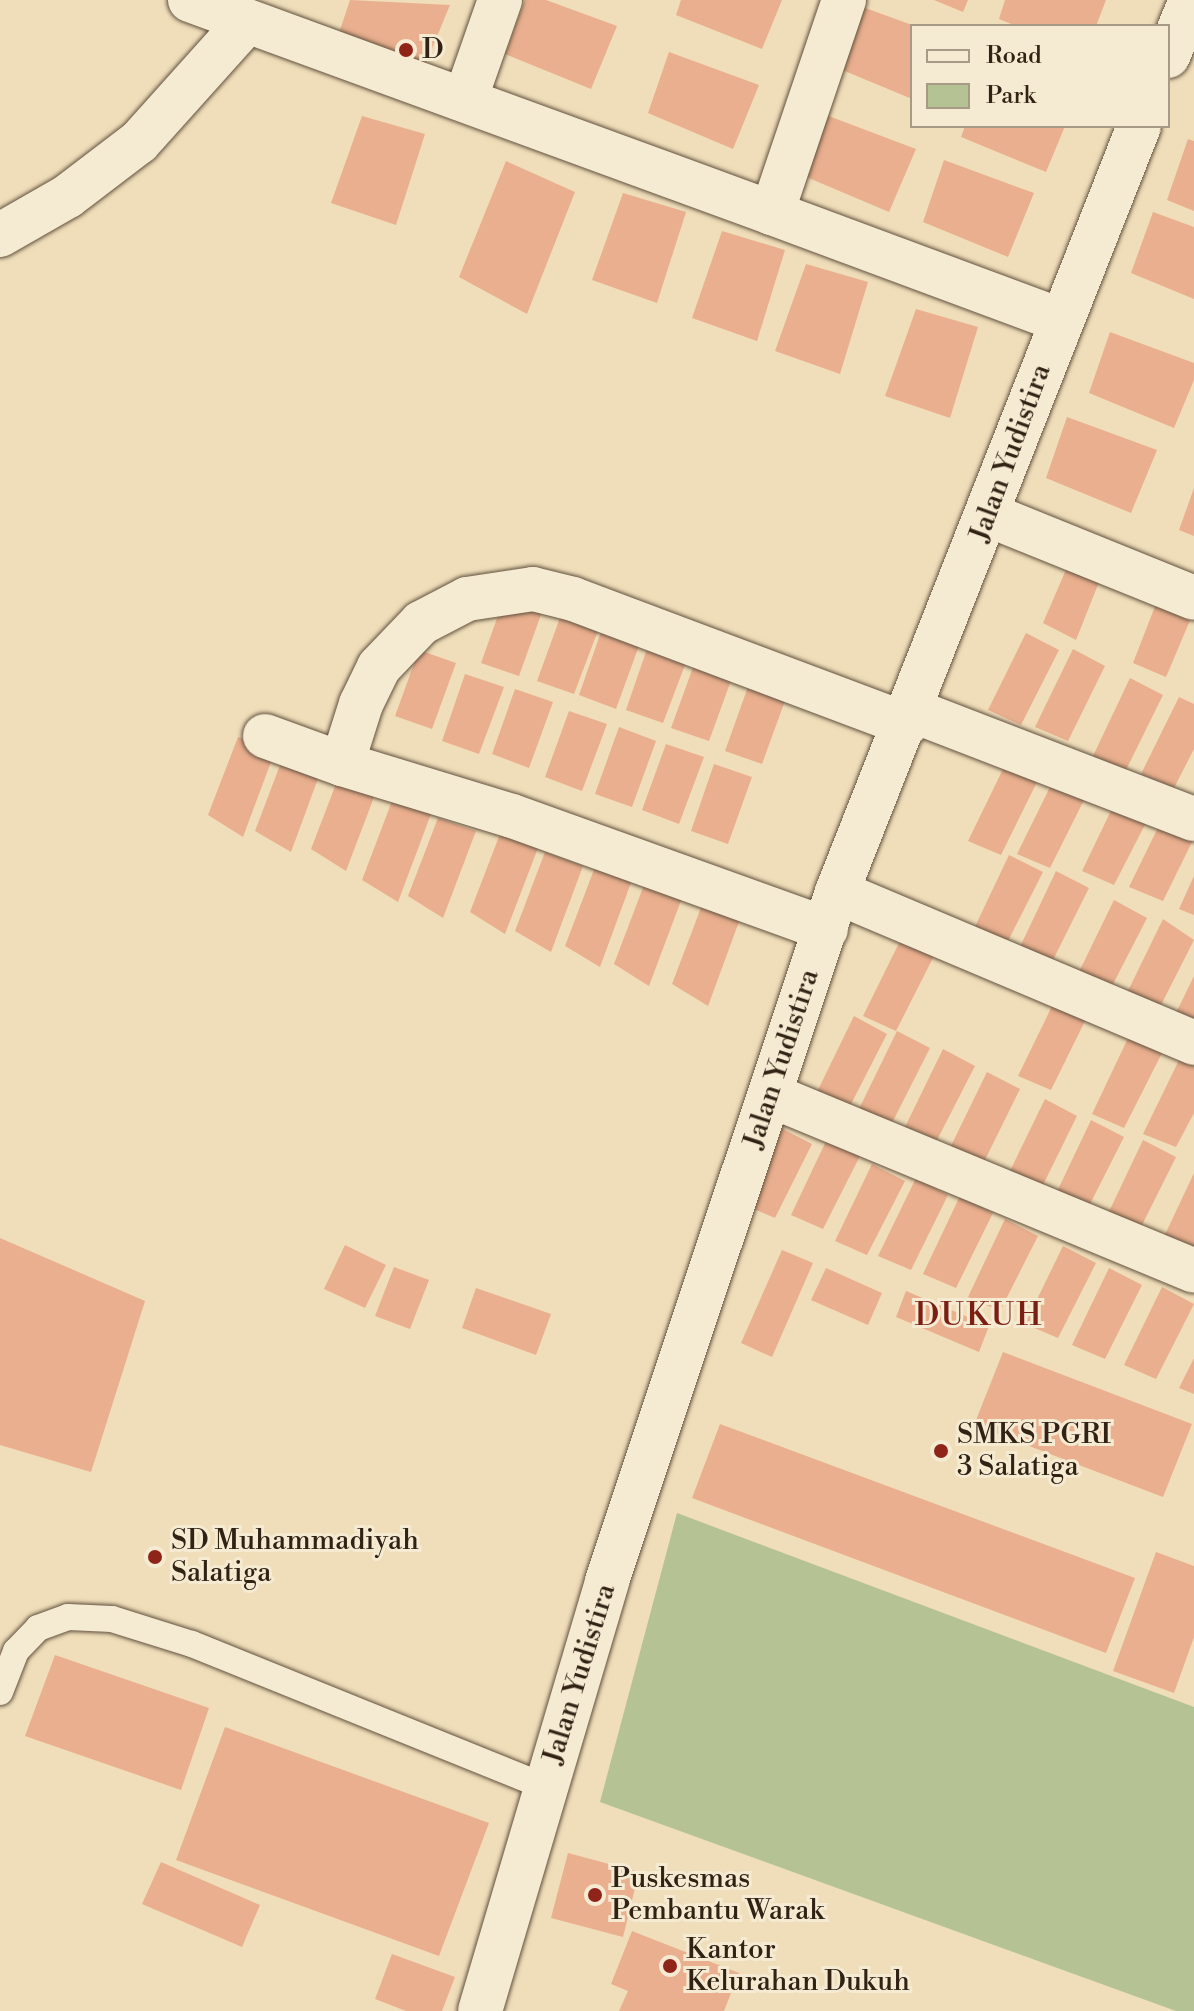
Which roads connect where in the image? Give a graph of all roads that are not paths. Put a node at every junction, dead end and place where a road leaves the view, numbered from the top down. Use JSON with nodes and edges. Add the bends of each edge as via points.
{"nodes":[{"id":1,"x":190,"y":0,"type":"edge"},
{"id":2,"x":500,"y":0,"type":"edge"},
{"id":3,"x":844,"y":0,"type":"edge"},
{"id":4,"x":1191,"y":0,"type":"edge"},
{"id":5,"x":245,"y":24,"type":"junction"},
{"id":6,"x":1170,"y":51,"type":"edge"},
{"id":7,"x":465,"y":100,"type":"junction"},
{"id":8,"x":1138,"y":128,"type":"edge"},
{"id":9,"x":772,"y":213,"type":"junction"},
{"id":10,"x":0,"y":235,"type":"edge"},
{"id":11,"x":1060,"y":320,"type":"junction"},
{"id":12,"x":989,"y":515,"type":"junction"},
{"id":13,"x":1194,"y":598,"type":"edge"},
{"id":14,"x":908,"y":717,"type":"junction"},
{"id":15,"x":265,"y":736,"type":"dead end"},
{"id":16,"x":342,"y":764,"type":"junction"},
{"id":17,"x":1194,"y":819,"type":"edge"},
{"id":18,"x":832,"y":910,"type":"junction"},
{"id":19,"x":1194,"y":1043,"type":"edge"},
{"id":20,"x":770,"y":1095,"type":"junction"},
{"id":21,"x":1194,"y":1271,"type":"edge"},
{"id":22,"x":0,"y":1692,"type":"edge"},
{"id":23,"x":546,"y":1787,"type":"junction"},
{"id":24,"x":480,"y":2011,"type":"edge"}],
"edges":[{"from":1,"to":5,"type":"street"},
{"from":2,"to":7,"type":"street"},
{"from":3,"to":9,"type":"street"},
{"from":4,"to":6,"type":"street"},
{"from":5,"to":7,"type":"street"},
{"from":5,"to":10,"type":"street","via":[[139,142],[68,196]]},
{"from":7,"to":9,"type":"street"},
{"from":8,"to":11,"type":"street","name":"Jalan Yudistira"},
{"from":9,"to":11,"type":"street"},
{"from":11,"to":12,"type":"street","name":"Jalan Yudistira"},
{"from":12,"to":13,"type":"street"},
{"from":12,"to":14,"type":"street","name":"Jalan Yudistira"},
{"from":14,"to":16,"type":"street","via":[[533,589],[467,599],[421,623],[379,667]]},
{"from":14,"to":17,"type":"street"},
{"from":14,"to":18,"type":"street","name":"Jalan Yudistira"},
{"from":15,"to":16,"type":"street"},
{"from":16,"to":18,"type":"street"},
{"from":18,"to":19,"type":"street"},
{"from":18,"to":20,"type":"street","name":"Jalan Yudistira"},
{"from":20,"to":21,"type":"street"},
{"from":20,"to":23,"type":"street","name":"Jalan Yudistira","via":[[607,1581]]},
{"from":22,"to":23,"type":"lane","via":[[16,1651],[38,1628],[68,1617],[112,1619],[192,1644]]},
{"from":23,"to":24,"type":"street","name":"Jalan Yudistira"}]}
